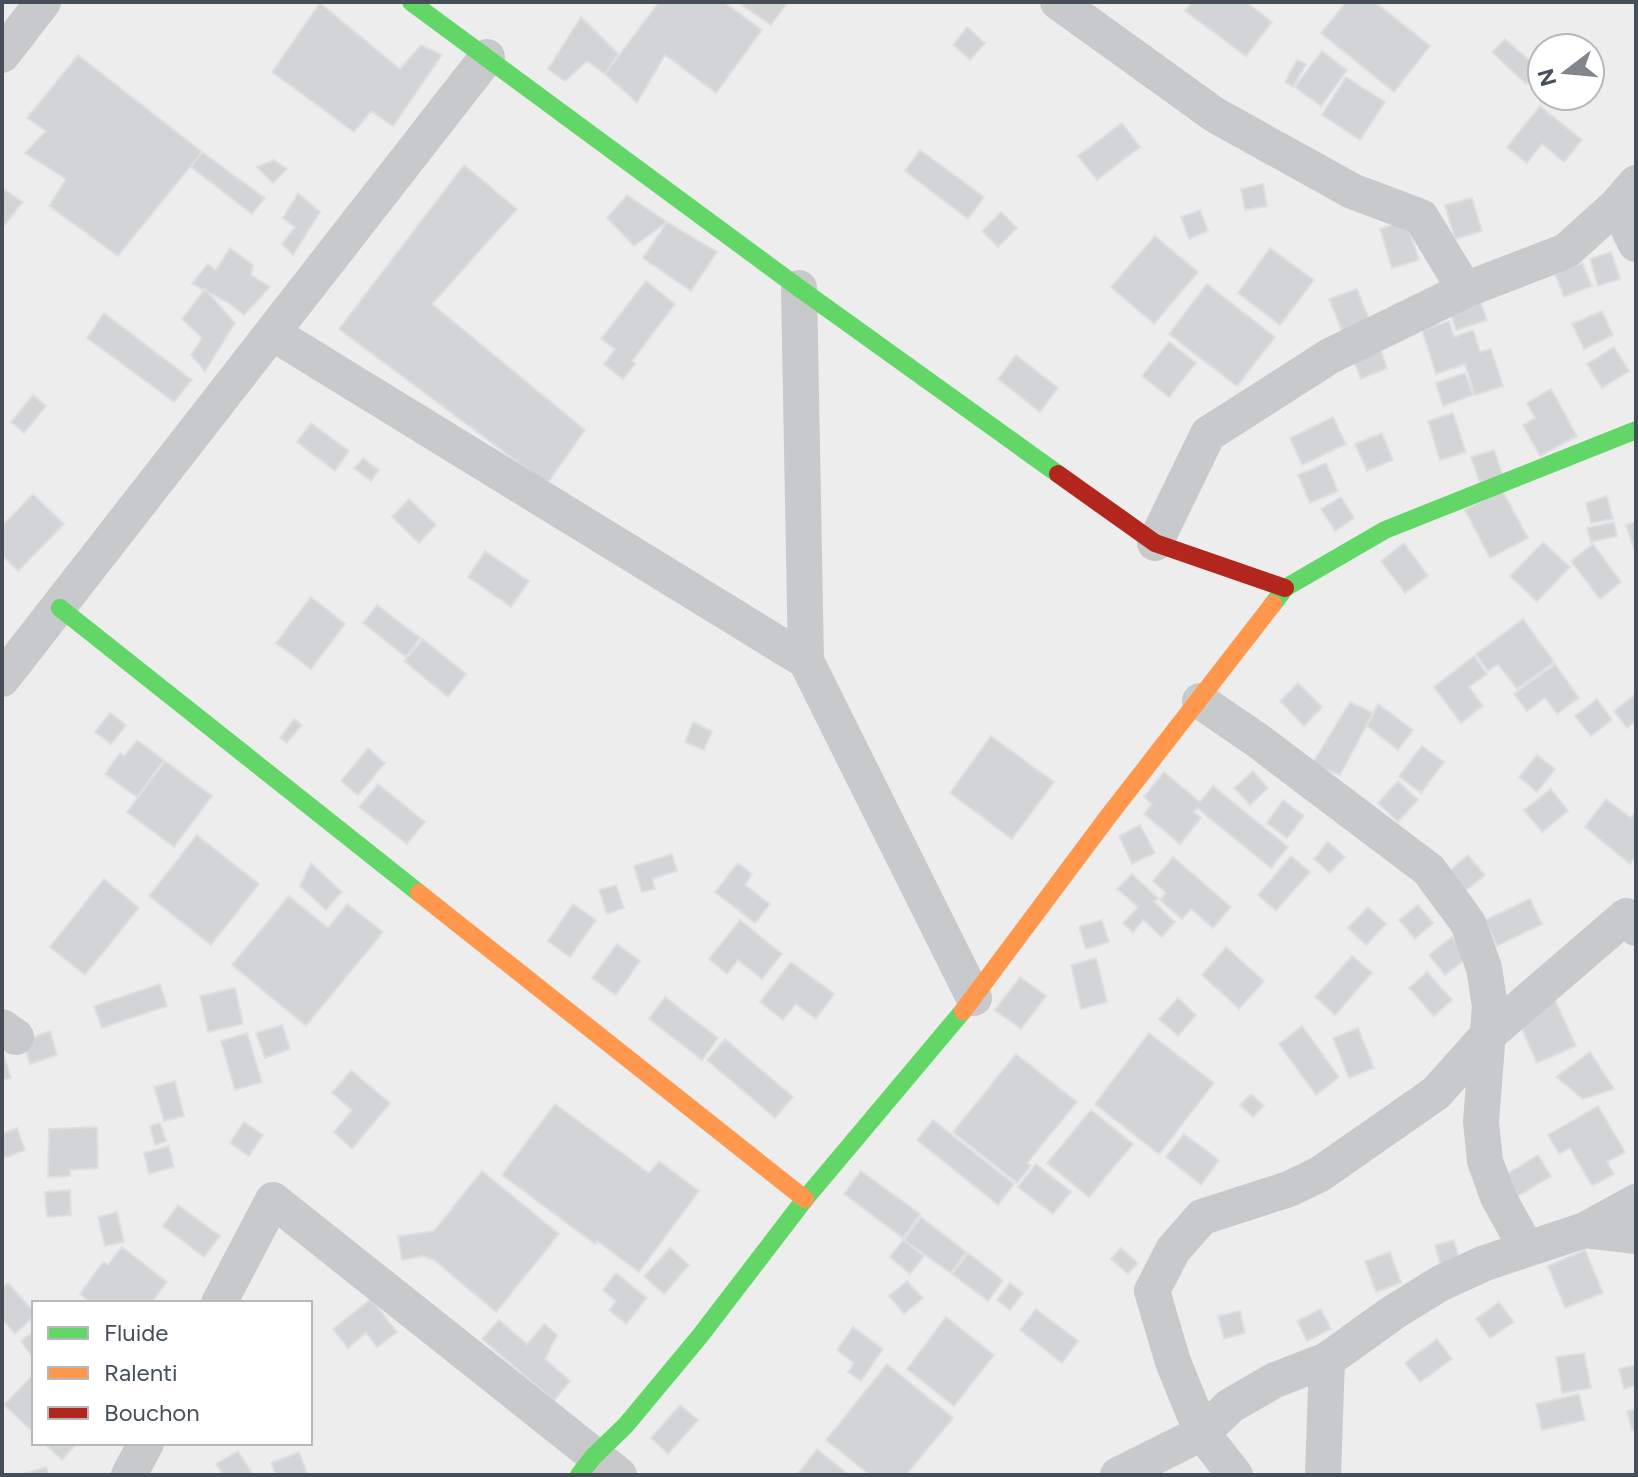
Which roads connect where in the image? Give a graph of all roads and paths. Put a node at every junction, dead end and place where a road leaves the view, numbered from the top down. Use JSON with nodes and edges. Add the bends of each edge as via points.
{"nodes":[{"id":1,"x":43,"y":2,"type":"edge"},
{"id":2,"x":411,"y":2,"type":"edge"},
{"id":3,"x":1058,"y":2,"type":"edge"},
{"id":4,"x":2,"y":55,"type":"edge"},
{"id":5,"x":487,"y":57,"type":"junction"},
{"id":6,"x":1626,"y":194,"type":"edge"},
{"id":7,"x":1636,"y":244,"type":"edge"},
{"id":8,"x":799,"y":288,"type":"junction"},
{"id":9,"x":1465,"y":290,"type":"junction"},
{"id":10,"x":274,"y":334,"type":"junction"},
{"id":11,"x":1636,"y":430,"type":"edge"},
{"id":12,"x":1155,"y":543,"type":"junction"},
{"id":13,"x":1285,"y":588,"type":"junction"},
{"id":14,"x":60,"y":608,"type":"junction"},
{"id":15,"x":806,"y":661,"type":"junction"},
{"id":16,"x":2,"y":679,"type":"edge"},
{"id":17,"x":1200,"y":701,"type":"junction"},
{"id":18,"x":1633,"y":917,"type":"edge"},
{"id":19,"x":974,"y":998,"type":"junction"},
{"id":20,"x":1487,"y":1036,"type":"junction"},
{"id":21,"x":805,"y":1199,"type":"junction"},
{"id":22,"x":1636,"y":1202,"type":"edge"},
{"id":23,"x":1585,"y":1230,"type":"junction"},
{"id":24,"x":1636,"y":1236,"type":"edge"},
{"id":25,"x":1527,"y":1249,"type":"junction"},
{"id":26,"x":220,"y":1301,"type":"edge"},
{"id":27,"x":1327,"y":1360,"type":"junction"},
{"id":28,"x":1202,"y":1433,"type":"junction"},
{"id":29,"x":145,"y":1445,"type":"edge"},
{"id":30,"x":597,"y":1469,"type":"edge"},
{"id":31,"x":129,"y":1475,"type":"edge"},
{"id":32,"x":1118,"y":1475,"type":"edge"},
{"id":33,"x":1235,"y":1475,"type":"edge"},
{"id":34,"x":1323,"y":1475,"type":"edge"}],
"edges":[{"from":1,"to":4,"type":"street"},
{"from":2,"to":5,"type":"street"},
{"from":3,"to":9,"type":"street","via":[[1215,115],[1352,191],[1421,217]]},
{"from":5,"to":8,"type":"street"},
{"from":5,"to":10,"type":"street"},
{"from":6,"to":7,"type":"street"},
{"from":6,"to":9,"type":"street","via":[[1566,251]]},
{"from":8,"to":12,"type":"street"},
{"from":8,"to":15,"type":"street"},
{"from":9,"to":12,"type":"street","via":[[1330,356],[1208,434]]},
{"from":10,"to":14,"type":"street"},
{"from":10,"to":15,"type":"street"},
{"from":11,"to":13,"type":"street","via":[[1385,530]]},
{"from":12,"to":13,"type":"street"},
{"from":13,"to":17,"type":"street"},
{"from":14,"to":16,"type":"street"},
{"from":14,"to":21,"type":"street"},
{"from":15,"to":19,"type":"street"},
{"from":17,"to":19,"type":"street"},
{"from":17,"to":20,"type":"street","via":[[1429,870],[1468,923],[1479,953],[1490,1006]]},
{"from":18,"to":20,"type":"street"},
{"from":19,"to":21,"type":"street"},
{"from":20,"to":25,"type":"street","via":[[1481,1122],[1485,1161]]},
{"from":20,"to":28,"type":"street","via":[[1436,1093],[1320,1174],[1202,1217],[1173,1250],[1152,1291]]},
{"from":21,"to":30,"type":"street"},
{"from":22,"to":23,"type":"street"},
{"from":23,"to":24,"type":"street"},
{"from":23,"to":25,"type":"street"},
{"from":25,"to":27,"type":"street","via":[[1441,1283]]},
{"from":26,"to":30,"type":"street","via":[[273,1200]]},
{"from":27,"to":28,"type":"street","via":[[1275,1380],[1230,1406]]},
{"from":27,"to":34,"type":"street"},
{"from":28,"to":32,"type":"street"},
{"from":28,"to":33,"type":"street"},
{"from":29,"to":31,"type":"street"}]}
